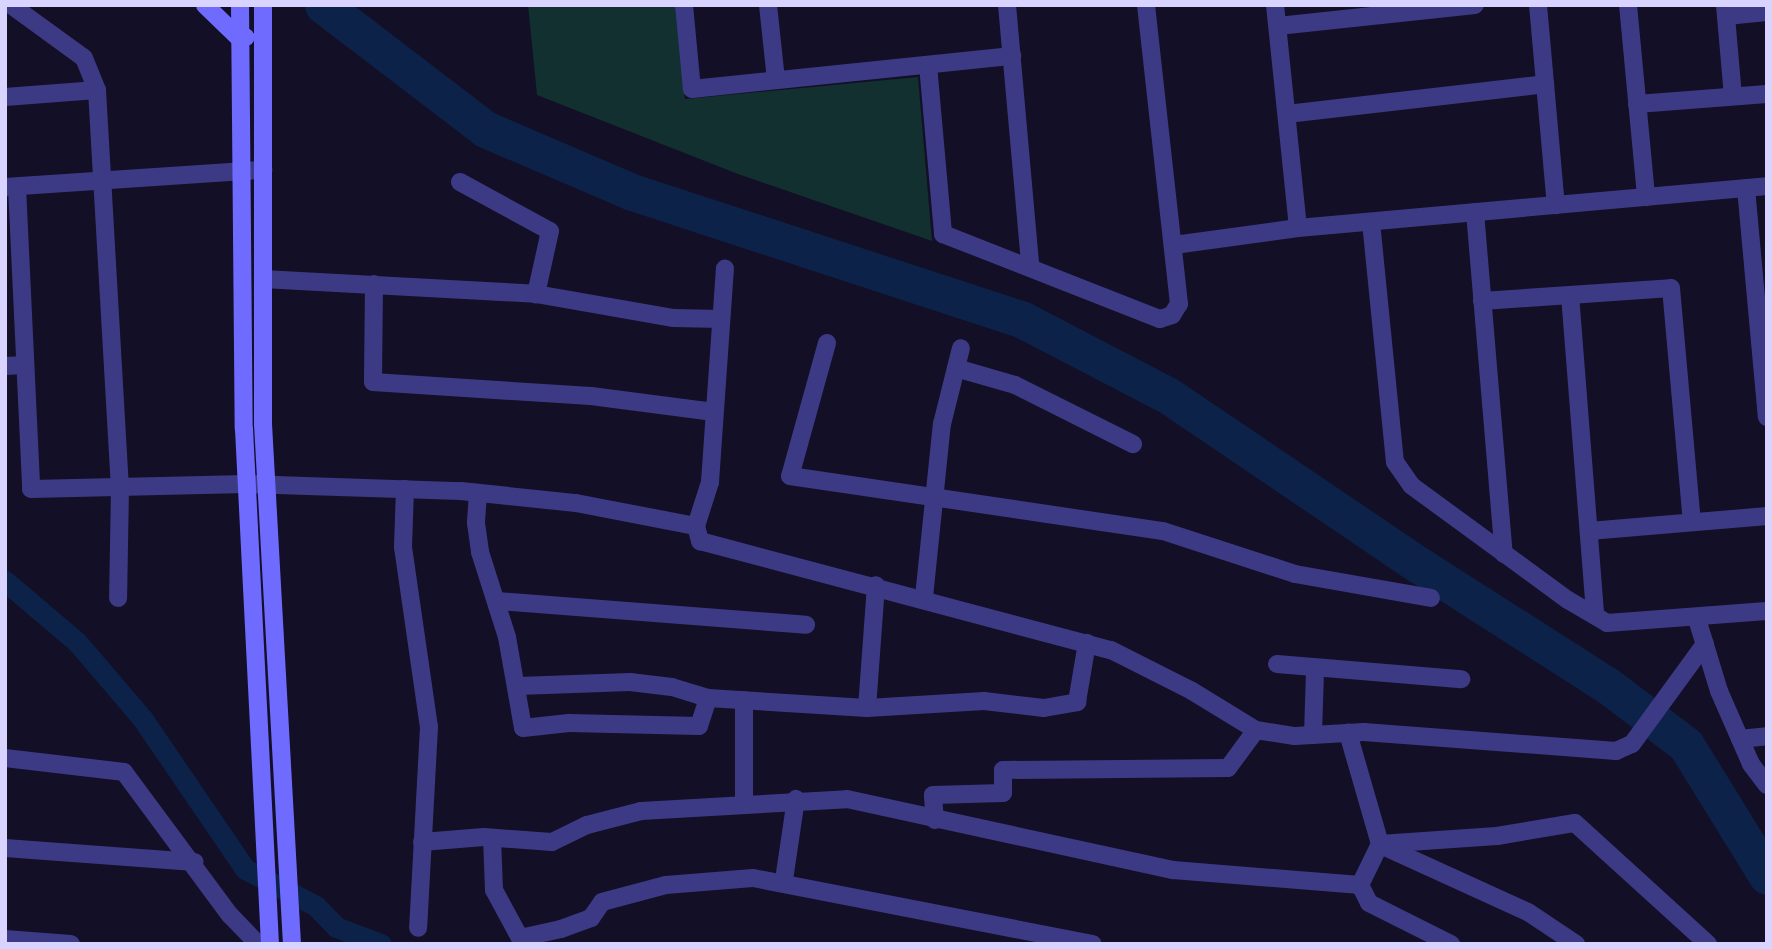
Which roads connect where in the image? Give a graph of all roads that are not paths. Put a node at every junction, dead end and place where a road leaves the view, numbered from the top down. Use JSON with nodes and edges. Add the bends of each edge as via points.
{"nodes":[{"id":1,"x":205,"y":5,"type":"edge"},
{"id":2,"x":240,"y":5,"type":"edge"},
{"id":3,"x":263,"y":5,"type":"edge"},
{"id":4,"x":684,"y":5,"type":"edge"},
{"id":5,"x":768,"y":5,"type":"edge"},
{"id":6,"x":1007,"y":5,"type":"edge"},
{"id":7,"x":1146,"y":5,"type":"edge"},
{"id":8,"x":1275,"y":5,"type":"edge"},
{"id":9,"x":1475,"y":5,"type":"edge"},
{"id":10,"x":1538,"y":5,"type":"edge"},
{"id":11,"x":1628,"y":5,"type":"edge"},
{"id":12,"x":1449,"y":7,"type":"edge"},
{"id":13,"x":10,"y":9,"type":"edge"},
{"id":14,"x":1364,"y":11,"type":"edge"},
{"id":15,"x":1726,"y":11,"type":"edge"},
{"id":16,"x":1767,"y":12,"type":"edge"},
{"id":17,"x":1278,"y":26,"type":"junction"},
{"id":18,"x":262,"y":32,"type":"junction"},
{"id":19,"x":240,"y":39,"type":"junction"},
{"id":20,"x":1012,"y":56,"type":"junction"},
{"id":21,"x":928,"y":65,"type":"junction"},
{"id":22,"x":775,"y":80,"type":"junction"},
{"id":23,"x":1545,"y":84,"type":"junction"},
{"id":24,"x":97,"y":90,"type":"junction"},
{"id":25,"x":1767,"y":94,"type":"edge"},
{"id":26,"x":1733,"y":96,"type":"junction"},
{"id":27,"x":5,"y":97,"type":"edge"},
{"id":28,"x":1637,"y":104,"type":"junction"},
{"id":29,"x":1287,"y":114,"type":"junction"},
{"id":30,"x":263,"y":170,"type":"junction"},
{"id":31,"x":240,"y":171,"type":"junction"},
{"id":32,"x":100,"y":181,"type":"junction"},
{"id":33,"x":460,"y":182,"type":"dead end"},
{"id":34,"x":1767,"y":186,"type":"edge"},
{"id":35,"x":11,"y":187,"type":"edge"},
{"id":36,"x":1746,"y":188,"type":"junction"},
{"id":37,"x":1646,"y":197,"type":"junction"},
{"id":38,"x":1556,"y":205,"type":"junction"},
{"id":39,"x":1475,"y":212,"type":"junction"},
{"id":40,"x":1371,"y":222,"type":"junction"},
{"id":41,"x":1298,"y":228,"type":"junction"},
{"id":42,"x":1174,"y":245,"type":"junction"},
{"id":43,"x":1030,"y":265,"type":"junction"},
{"id":44,"x":725,"y":269,"type":"dead end"},
{"id":45,"x":13,"y":275,"type":"edge"},
{"id":46,"x":263,"y":279,"type":"junction"},
{"id":47,"x":1760,"y":279,"type":"edge"},
{"id":48,"x":374,"y":284,"type":"junction"},
{"id":49,"x":537,"y":294,"type":"junction"},
{"id":50,"x":1570,"y":295,"type":"junction"},
{"id":51,"x":1482,"y":301,"type":"junction"},
{"id":52,"x":721,"y":318,"type":"junction"},
{"id":53,"x":827,"y":343,"type":"dead end"},
{"id":54,"x":961,"y":348,"type":"dead end"},
{"id":55,"x":1764,"y":363,"type":"edge"},
{"id":56,"x":25,"y":365,"type":"junction"},
{"id":57,"x":5,"y":366,"type":"edge"},
{"id":58,"x":956,"y":368,"type":"junction"},
{"id":59,"x":714,"y":412,"type":"junction"},
{"id":60,"x":1767,"y":417,"type":"edge"},
{"id":61,"x":1133,"y":444,"type":"dead end"},
{"id":62,"x":246,"y":484,"type":"junction"},
{"id":63,"x":266,"y":485,"type":"junction"},
{"id":64,"x":120,"y":488,"type":"junction"},
{"id":65,"x":405,"y":489,"type":"junction"},
{"id":66,"x":478,"y":493,"type":"junction"},
{"id":67,"x":934,"y":496,"type":"junction"},
{"id":68,"x":1767,"y":516,"type":"edge"},
{"id":69,"x":1692,"y":522,"type":"junction"},
{"id":70,"x":696,"y":526,"type":"junction"},
{"id":71,"x":1589,"y":531,"type":"junction"},
{"id":72,"x":1504,"y":554,"type":"junction"},
{"id":73,"x":876,"y":585,"type":"junction"},
{"id":74,"x":924,"y":597,"type":"junction"},
{"id":75,"x":118,"y":598,"type":"dead end"},
{"id":76,"x":1431,"y":598,"type":"dead end"},
{"id":77,"x":497,"y":601,"type":"junction"},
{"id":78,"x":1767,"y":611,"type":"edge"},
{"id":79,"x":1595,"y":616,"type":"junction"},
{"id":80,"x":1697,"y":619,"type":"junction"},
{"id":81,"x":806,"y":625,"type":"dead end"},
{"id":82,"x":1087,"y":643,"type":"junction"},
{"id":83,"x":1705,"y":644,"type":"junction"},
{"id":84,"x":1277,"y":664,"type":"dead end"},
{"id":85,"x":1315,"y":670,"type":"junction"},
{"id":86,"x":1461,"y":679,"type":"dead end"},
{"id":87,"x":518,"y":686,"type":"junction"},
{"id":88,"x":708,"y":698,"type":"junction"},
{"id":89,"x":744,"y":700,"type":"junction"},
{"id":90,"x":867,"y":708,"type":"junction"},
{"id":91,"x":1256,"y":730,"type":"junction"},
{"id":92,"x":1348,"y":733,"type":"junction"},
{"id":93,"x":1313,"y":735,"type":"junction"},
{"id":94,"x":1767,"y":736,"type":"edge"},
{"id":95,"x":1740,"y":739,"type":"junction"},
{"id":96,"x":5,"y":758,"type":"edge"},
{"id":97,"x":1767,"y":785,"type":"edge"},
{"id":98,"x":796,"y":799,"type":"junction"},
{"id":99,"x":744,"y":802,"type":"junction"},
{"id":100,"x":935,"y":820,"type":"junction"},
{"id":101,"x":492,"y":838,"type":"junction"},
{"id":102,"x":422,"y":842,"type":"junction"},
{"id":103,"x":1380,"y":844,"type":"junction"},
{"id":104,"x":5,"y":848,"type":"edge"},
{"id":105,"x":194,"y":862,"type":"junction"},
{"id":106,"x":784,"y":880,"type":"junction"},
{"id":107,"x":1360,"y":885,"type":"junction"},
{"id":108,"x":418,"y":928,"type":"dead end"},
{"id":109,"x":5,"y":939,"type":"edge"},
{"id":110,"x":58,"y":943,"type":"edge"},
{"id":111,"x":71,"y":944,"type":"edge"},
{"id":112,"x":258,"y":944,"type":"edge"},
{"id":113,"x":270,"y":944,"type":"edge"},
{"id":114,"x":292,"y":944,"type":"edge"},
{"id":115,"x":1093,"y":944,"type":"edge"},
{"id":116,"x":1451,"y":944,"type":"edge"},
{"id":117,"x":1576,"y":944,"type":"edge"},
{"id":118,"x":1708,"y":944,"type":"edge"}],
"edges":[{"from":1,"to":19,"type":"street"},
{"from":2,"to":18,"type":"street"},
{"from":2,"to":19,"type":"street"},
{"from":3,"to":18,"type":"street"},
{"from":4,"to":22,"type":"street","via":[[692,89]]},
{"from":5,"to":22,"type":"street"},
{"from":6,"to":20,"type":"street"},
{"from":7,"to":42,"type":"street"},
{"from":8,"to":17,"type":"street"},
{"from":9,"to":12,"type":"street"},
{"from":10,"to":23,"type":"street"},
{"from":11,"to":28,"type":"street"},
{"from":12,"to":14,"type":"street"},
{"from":13,"to":24,"type":"street","via":[[84,58]]},
{"from":14,"to":17,"type":"street"},
{"from":15,"to":16,"type":"street"},
{"from":15,"to":26,"type":"street"},
{"from":17,"to":29,"type":"street"},
{"from":18,"to":19,"type":"street"},
{"from":18,"to":30,"type":"street"},
{"from":19,"to":31,"type":"street"},
{"from":20,"to":21,"type":"street"},
{"from":20,"to":43,"type":"street"},
{"from":21,"to":22,"type":"street"},
{"from":21,"to":43,"type":"street","via":[[943,234]]},
{"from":23,"to":29,"type":"street"},
{"from":23,"to":38,"type":"street"},
{"from":24,"to":27,"type":"street"},
{"from":24,"to":32,"type":"street"},
{"from":25,"to":26,"type":"street"},
{"from":26,"to":28,"type":"street"},
{"from":28,"to":37,"type":"street"},
{"from":29,"to":41,"type":"street"},
{"from":30,"to":31,"type":"street"},
{"from":30,"to":46,"type":"street"},
{"from":31,"to":32,"type":"street"},
{"from":31,"to":62,"type":"street"},
{"from":32,"to":35,"type":"street"},
{"from":32,"to":64,"type":"street"},
{"from":33,"to":49,"type":"street","via":[[550,231]]},
{"from":34,"to":36,"type":"street"},
{"from":35,"to":45,"type":"street"},
{"from":36,"to":37,"type":"street"},
{"from":36,"to":47,"type":"street"},
{"from":37,"to":38,"type":"street"},
{"from":38,"to":39,"type":"street"},
{"from":39,"to":40,"type":"street"},
{"from":39,"to":51,"type":"street"},
{"from":40,"to":41,"type":"street"},
{"from":40,"to":72,"type":"street","via":[[1395,462],[1412,486]]},
{"from":41,"to":42,"type":"street"},
{"from":42,"to":43,"type":"street","via":[[1179,304],[1172,315],[1160,319]]},
{"from":44,"to":52,"type":"street"},
{"from":45,"to":56,"type":"street"},
{"from":46,"to":48,"type":"street"},
{"from":46,"to":63,"type":"street"},
{"from":47,"to":55,"type":"street"},
{"from":48,"to":49,"type":"street"},
{"from":48,"to":59,"type":"street","via":[[373,382],[591,396]]},
{"from":49,"to":52,"type":"street","via":[[674,318]]},
{"from":50,"to":51,"type":"street"},
{"from":50,"to":69,"type":"street","via":[[1671,288]]},
{"from":50,"to":71,"type":"street"},
{"from":51,"to":72,"type":"street"},
{"from":52,"to":59,"type":"street"},
{"from":53,"to":67,"type":"street","via":[[790,476]]},
{"from":54,"to":58,"type":"street"},
{"from":55,"to":60,"type":"street"},
{"from":56,"to":57,"type":"street"},
{"from":56,"to":64,"type":"street","via":[[31,489]]},
{"from":58,"to":61,"type":"street","via":[[1015,385]]},
{"from":58,"to":67,"type":"street","via":[[942,424]]},
{"from":59,"to":70,"type":"street","via":[[710,482]]},
{"from":62,"to":63,"type":"street"},
{"from":62,"to":64,"type":"street"},
{"from":62,"to":113,"type":"street"},
{"from":63,"to":65,"type":"street"},
{"from":63,"to":114,"type":"street"},
{"from":64,"to":75,"type":"street"},
{"from":65,"to":66,"type":"street"},
{"from":65,"to":102,"type":"street","via":[[403,547],[429,727]]},
{"from":66,"to":70,"type":"street","via":[[576,503]]},
{"from":66,"to":77,"type":"street","via":[[480,552]]},
{"from":67,"to":74,"type":"street"},
{"from":67,"to":76,"type":"street","via":[[1163,531],[1295,574]]},
{"from":68,"to":69,"type":"street"},
{"from":69,"to":71,"type":"street"},
{"from":70,"to":73,"type":"street","via":[[700,541]]},
{"from":71,"to":79,"type":"street"},
{"from":72,"to":79,"type":"street"},
{"from":73,"to":74,"type":"street"},
{"from":73,"to":90,"type":"street"},
{"from":74,"to":82,"type":"street"},
{"from":77,"to":81,"type":"street"},
{"from":77,"to":87,"type":"street"},
{"from":78,"to":80,"type":"street"},
{"from":79,"to":80,"type":"street","via":[[1607,623]]},
{"from":80,"to":83,"type":"street"},
{"from":82,"to":90,"type":"street","via":[[1077,702],[1044,708],[984,701]]},
{"from":82,"to":91,"type":"street","via":[[1111,650],[1192,691]]},
{"from":83,"to":92,"type":"street","via":[[1632,744],[1616,751]]},
{"from":83,"to":95,"type":"street"},
{"from":84,"to":85,"type":"street"},
{"from":85,"to":86,"type":"street"},
{"from":85,"to":93,"type":"street"},
{"from":87,"to":88,"type":"street","via":[[629,682],[672,687]]},
{"from":87,"to":88,"type":"street","via":[[523,728],[569,723],[699,726]]},
{"from":88,"to":89,"type":"street"},
{"from":89,"to":90,"type":"street"},
{"from":89,"to":99,"type":"street"},
{"from":91,"to":93,"type":"street"},
{"from":91,"to":100,"type":"street","via":[[1228,768],[1003,770],[1003,793],[933,795]]},
{"from":92,"to":93,"type":"street"},
{"from":92,"to":103,"type":"street"},
{"from":94,"to":95,"type":"street"},
{"from":95,"to":97,"type":"street"},
{"from":96,"to":105,"type":"street","via":[[124,772]]},
{"from":98,"to":99,"type":"street"},
{"from":98,"to":100,"type":"street","via":[[847,799]]},
{"from":98,"to":106,"type":"street"},
{"from":99,"to":101,"type":"street","via":[[641,811],[587,825],[552,842]]},
{"from":100,"to":107,"type":"street","via":[[1173,870]]},
{"from":101,"to":102,"type":"street"},
{"from":101,"to":106,"type":"street","via":[[494,890],[520,938],[591,918],[602,902],[667,885]]},
{"from":102,"to":108,"type":"street"},
{"from":103,"to":107,"type":"street"},
{"from":103,"to":117,"type":"street","via":[[1528,912]]},
{"from":103,"to":118,"type":"street","via":[[1497,836],[1575,822]]},
{"from":104,"to":105,"type":"street"},
{"from":105,"to":112,"type":"street","via":[[230,915]]},
{"from":106,"to":115,"type":"street"},
{"from":107,"to":116,"type":"street","via":[[1369,904]]},
{"from":109,"to":110,"type":"street"},
{"from":110,"to":111,"type":"street"}]}
